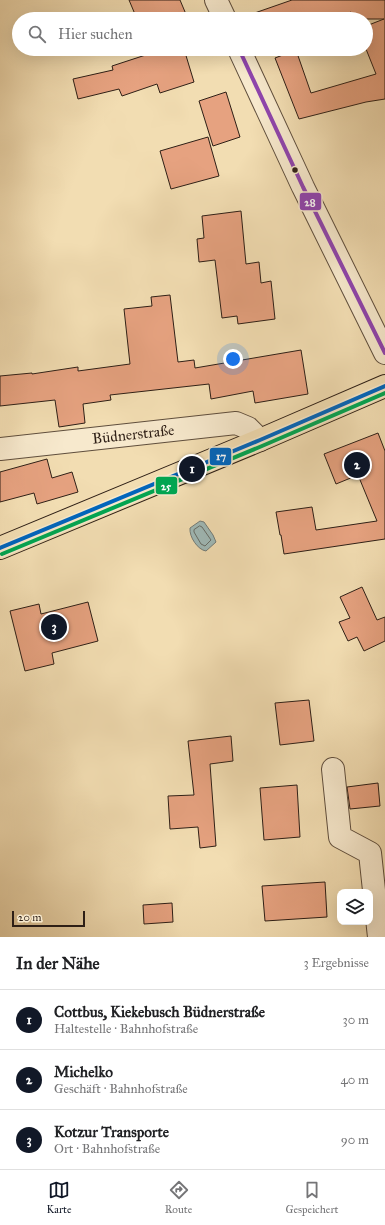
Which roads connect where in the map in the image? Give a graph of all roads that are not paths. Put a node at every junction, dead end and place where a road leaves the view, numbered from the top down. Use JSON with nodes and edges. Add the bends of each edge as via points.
{"nodes":[{"id":1,"x":216,"y":0,"type":"edge"},
{"id":2,"x":222,"y":12,"type":"edge"},
{"id":3,"x":242,"y":56,"type":"edge"},
{"id":4,"x":385,"y":353,"type":"edge"},
{"id":5,"x":385,"y":386,"type":"edge"},
{"id":6,"x":260,"y":440,"type":"junction"},
{"id":7,"x":0,"y":449,"type":"edge"},
{"id":8,"x":0,"y":548,"type":"edge"},
{"id":9,"x":333,"y":768,"type":"dead end"},
{"id":10,"x":379,"y":937,"type":"edge"}],
"edges":[{"from":1,"to":2,"type":"street"},
{"from":3,"to":4,"type":"street"},
{"from":5,"to":6,"type":"main road"},
{"from":6,"to":7,"type":"street","name":"Büdnerstraße","via":[[248,428],[236,423]]},
{"from":6,"to":8,"type":"main road"},
{"from":9,"to":10,"type":"street","via":[[340,837],[370,852]]}]}
